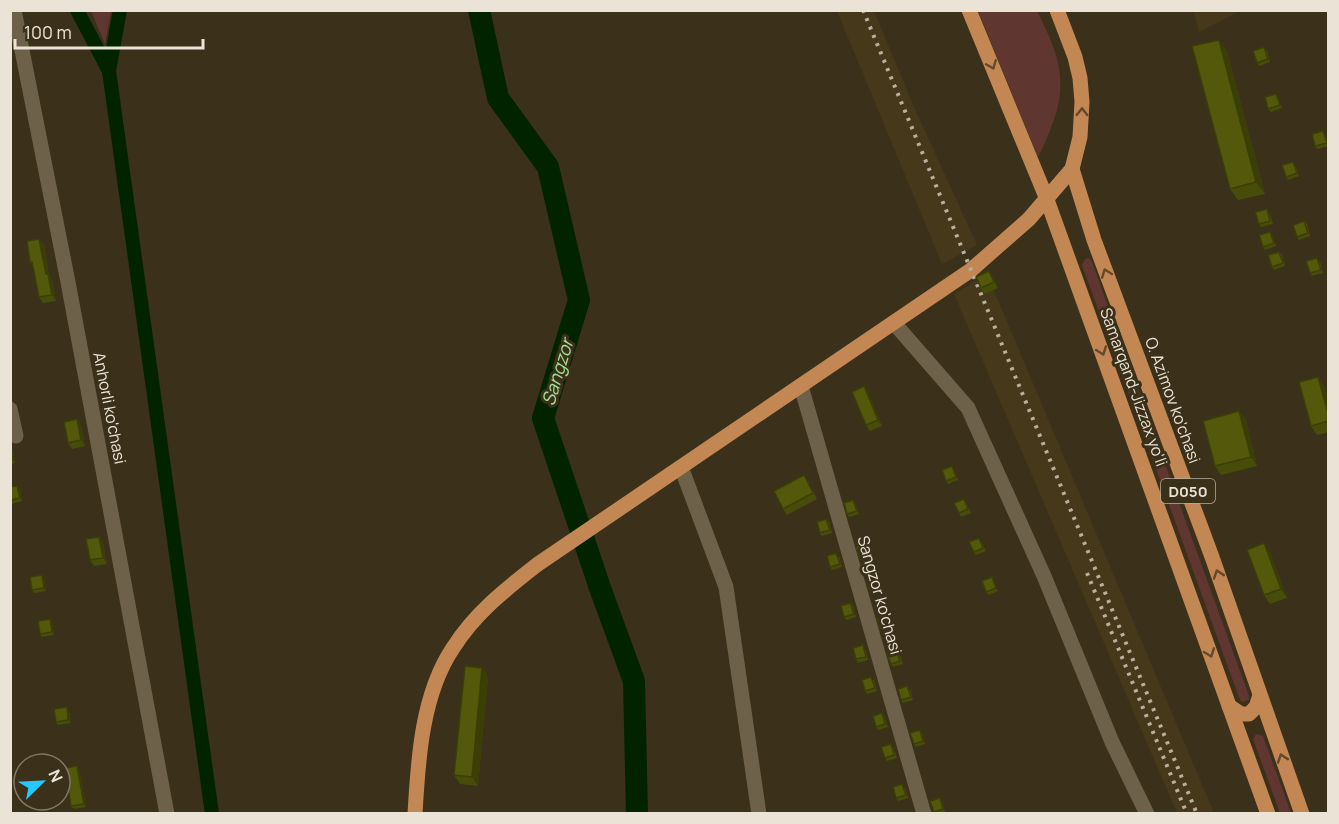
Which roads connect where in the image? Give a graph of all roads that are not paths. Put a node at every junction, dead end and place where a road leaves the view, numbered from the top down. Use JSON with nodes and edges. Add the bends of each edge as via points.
{"nodes":[{"id":1,"x":14,"y":10,"type":"edge"},
{"id":2,"x":969,"y":10,"type":"edge"},
{"id":3,"x":1057,"y":10,"type":"edge"},
{"id":4,"x":1072,"y":169,"type":"junction"},
{"id":5,"x":1046,"y":197,"type":"junction"},
{"id":6,"x":894,"y":323,"type":"junction"},
{"id":7,"x":801,"y":386,"type":"junction"},
{"id":8,"x":10,"y":409,"type":"edge"},
{"id":9,"x":16,"y":436,"type":"dead end"},
{"id":10,"x":681,"y":467,"type":"junction"},
{"id":11,"x":1260,"y":695,"type":"junction"},
{"id":12,"x":1229,"y":706,"type":"junction"},
{"id":13,"x":167,"y":813,"type":"edge"},
{"id":14,"x":415,"y":813,"type":"edge"},
{"id":15,"x":759,"y":813,"type":"edge"},
{"id":16,"x":924,"y":813,"type":"edge"},
{"id":17,"x":1147,"y":813,"type":"edge"},
{"id":18,"x":1268,"y":813,"type":"edge"},
{"id":19,"x":1302,"y":813,"type":"edge"}],
"edges":[{"from":1,"to":13,"type":"street","name":"Anhorli ko'chasi"},
{"from":2,"to":5,"type":"main road","name":"Samarqand-Jizzax yo'li","number":"D050","one_way":true},
{"from":4,"to":3,"type":"main road","number":"D050","one_way":true,"via":[[1081,128],[1080,78]]},
{"from":4,"to":5,"type":"main road"},
{"from":11,"to":4,"type":"main road","name":"O. Azimov ko'chasi","number":"D050","one_way":true,"via":[[1094,240]]},
{"from":5,"to":6,"type":"main road","via":[[1029,219],[971,270]]},
{"from":5,"to":12,"type":"main road","name":"Samarqand-Jizzax yo'li","number":"D050","one_way":true},
{"from":6,"to":7,"type":"main road"},
{"from":6,"to":17,"type":"street","via":[[968,408],[1044,576],[1112,742]]},
{"from":7,"to":10,"type":"main road"},
{"from":7,"to":16,"type":"street","name":"Sangzor ko'chasi"},
{"from":8,"to":9,"type":"street"},
{"from":10,"to":14,"type":"main road","via":[[538,564],[486,607],[463,634],[438,679],[425,725]]},
{"from":10,"to":15,"type":"street","via":[[726,587]]},
{"from":11,"to":12,"type":"main road","via":[[1250,714],[1241,714]]},
{"from":19,"to":11,"type":"main road","name":"O. Azimov ko'chasi","number":"D050","one_way":true},
{"from":12,"to":18,"type":"main road","name":"Samarqand-Jizzax yo'li","number":"D050"}]}
